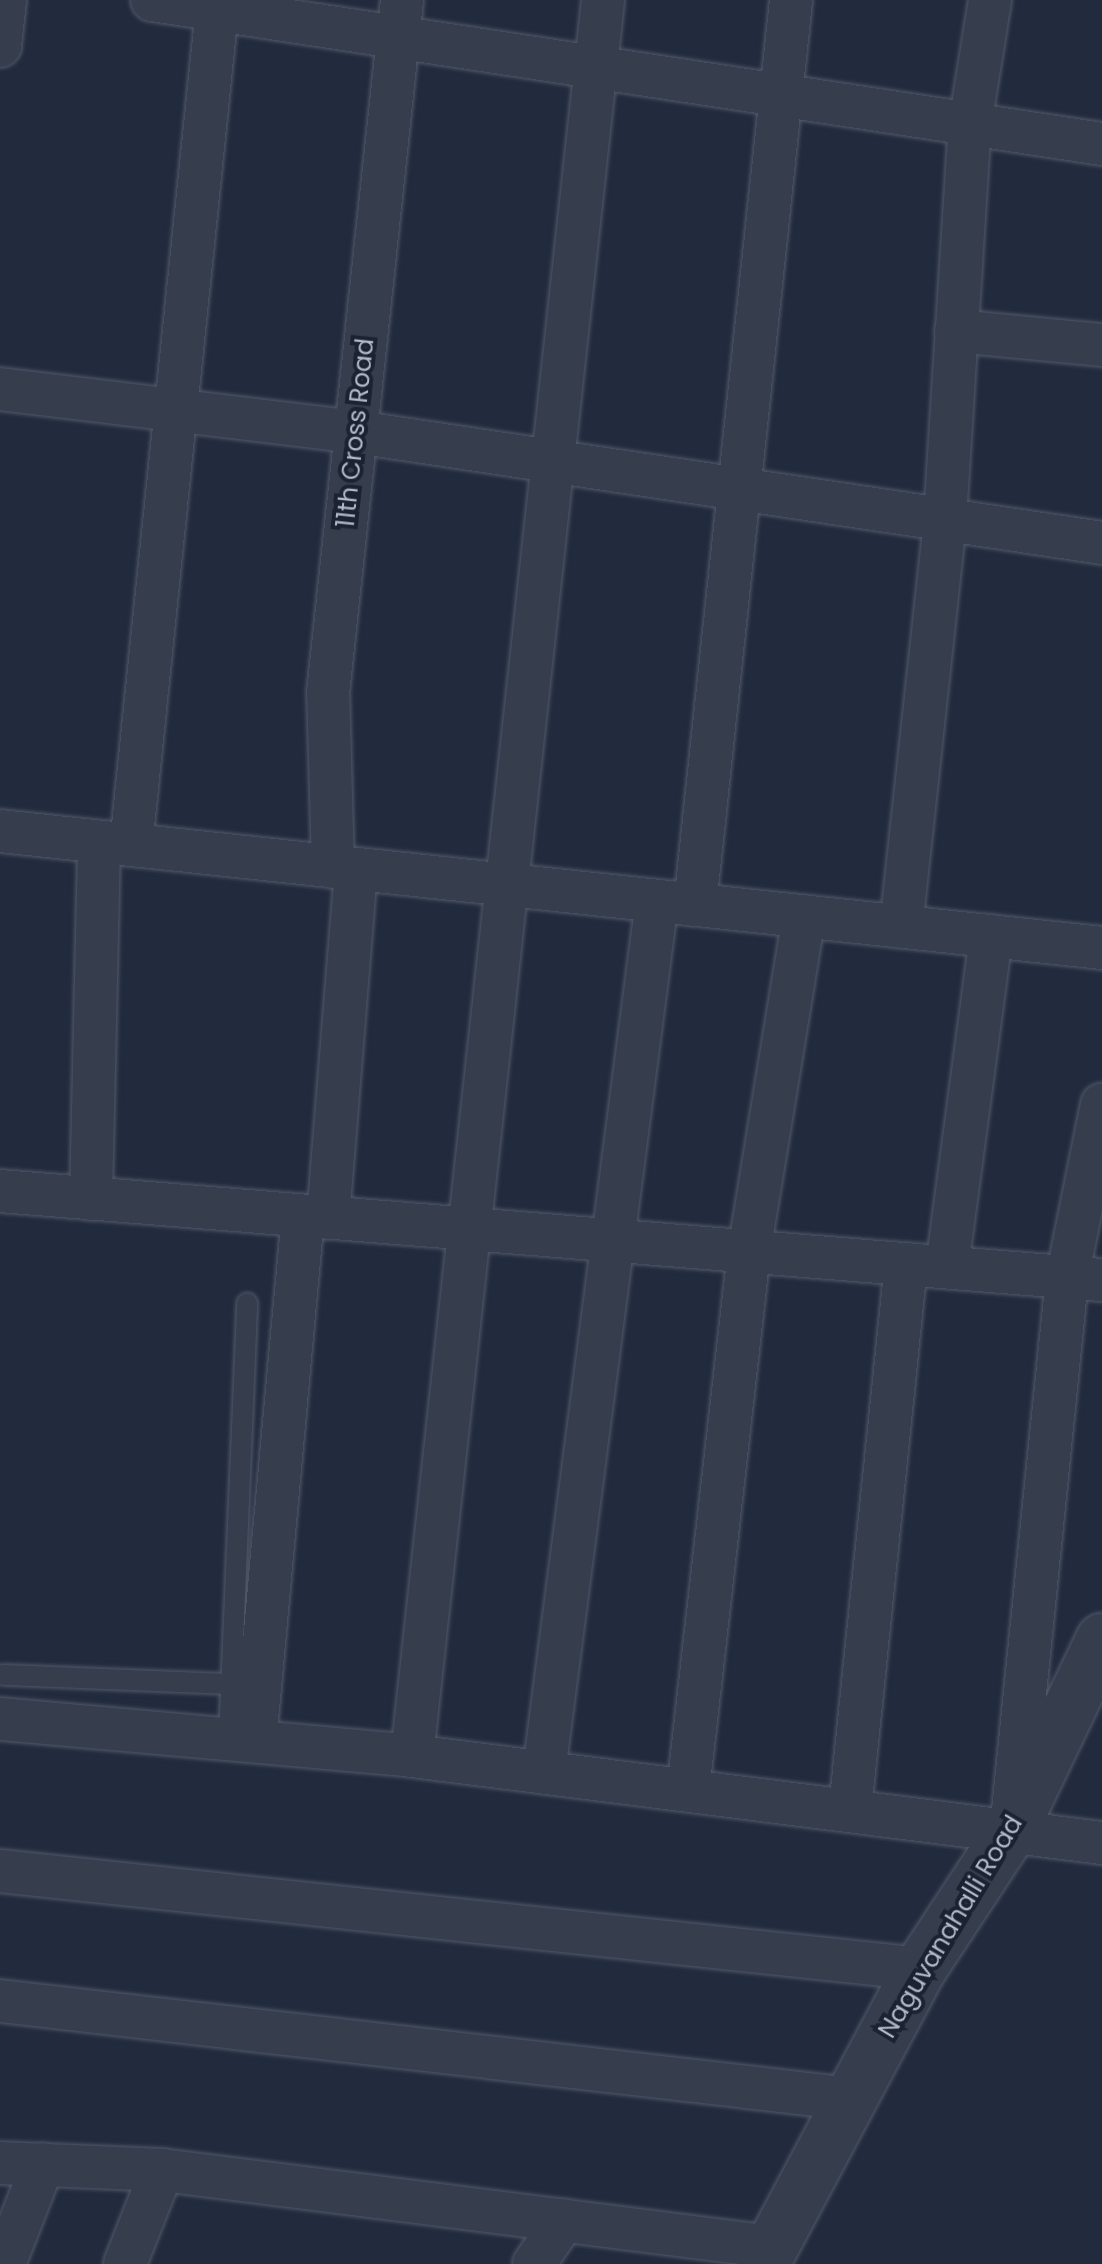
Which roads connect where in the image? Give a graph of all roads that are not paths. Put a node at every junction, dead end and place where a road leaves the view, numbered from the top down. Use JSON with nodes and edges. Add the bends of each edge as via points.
{"nodes":[{"id":1,"x":5,"y":0,"type":"edge"},
{"id":2,"x":152,"y":0,"type":"edge"},
{"id":3,"x":604,"y":0,"type":"edge"},
{"id":4,"x":791,"y":0,"type":"edge"},
{"id":5,"x":990,"y":0,"type":"edge"},
{"id":6,"x":218,"y":5,"type":"edge"},
{"id":7,"x":401,"y":19,"type":"edge"},
{"id":8,"x":0,"y":46,"type":"edge"},
{"id":9,"x":598,"y":67,"type":"junction"},
{"id":10,"x":778,"y":95,"type":"junction"},
{"id":11,"x":970,"y":124,"type":"junction"},
{"id":12,"x":1102,"y":144,"type":"edge"},
{"id":13,"x":956,"y":331,"type":"junction"},
{"id":14,"x":1102,"y":344,"type":"edge"},
{"id":15,"x":0,"y":389,"type":"edge"},
{"id":16,"x":173,"y":410,"type":"junction"},
{"id":17,"x":356,"y":432,"type":"junction"},
{"id":18,"x":552,"y":463,"type":"junction"},
{"id":19,"x":744,"y":487,"type":"junction"},
{"id":20,"x":945,"y":518,"type":"junction"},
{"id":21,"x":1102,"y":543,"type":"edge"},
{"id":22,"x":0,"y":831,"type":"edge"},
{"id":23,"x":115,"y":843,"type":"junction"},
{"id":24,"x":344,"y":868,"type":"junction"},
{"id":25,"x":508,"y":888,"type":"junction"},
{"id":26,"x":676,"y":903,"type":"junction"},
{"id":27,"x":804,"y":916,"type":"junction"},
{"id":28,"x":901,"y":927,"type":"junction"},
{"id":29,"x":990,"y":936,"type":"junction"},
{"id":30,"x":1102,"y":948,"type":"edge"},
{"id":31,"x":1102,"y":1105,"type":"edge"},
{"id":32,"x":0,"y":1192,"type":"edge"},
{"id":33,"x":92,"y":1199,"type":"junction"},
{"id":34,"x":316,"y":1217,"type":"junction"},
{"id":35,"x":468,"y":1229,"type":"junction"},
{"id":36,"x":614,"y":1241,"type":"junction"},
{"id":37,"x":749,"y":1252,"type":"junction"},
{"id":38,"x":926,"y":1266,"type":"junction"},
{"id":39,"x":1084,"y":1279,"type":"edge"},
{"id":40,"x":247,"y":1303,"type":"dead end"},
{"id":41,"x":1102,"y":1640,"type":"edge"},
{"id":42,"x":3,"y":1675,"type":"dead end"},
{"id":43,"x":232,"y":1684,"type":"junction"},
{"id":44,"x":0,"y":1719,"type":"edge"},
{"id":45,"x":242,"y":1739,"type":"junction"},
{"id":46,"x":412,"y":1756,"type":"junction"},
{"id":47,"x":544,"y":1771,"type":"junction"},
{"id":48,"x":688,"y":1790,"type":"junction"},
{"id":49,"x":850,"y":1810,"type":"junction"},
{"id":50,"x":1011,"y":1831,"type":"junction"},
{"id":51,"x":1102,"y":1843,"type":"edge"},
{"id":52,"x":0,"y":1871,"type":"edge"},
{"id":53,"x":920,"y":1970,"type":"junction"},
{"id":54,"x":0,"y":2002,"type":"edge"},
{"id":55,"x":852,"y":2099,"type":"junction"},
{"id":56,"x":0,"y":2162,"type":"edge"},
{"id":57,"x":43,"y":2164,"type":"junction"},
{"id":58,"x":162,"y":2170,"type":"junction"},
{"id":59,"x":564,"y":2220,"type":"junction"},
{"id":60,"x":768,"y":2256,"type":"edge"},
{"id":61,"x":4,"y":2264,"type":"edge"},
{"id":62,"x":125,"y":2264,"type":"edge"},
{"id":63,"x":534,"y":2264,"type":"edge"}],
"edges":[{"from":1,"to":8,"type":"street"},
{"from":2,"to":6,"type":"street"},
{"from":3,"to":9,"type":"street"},
{"from":4,"to":10,"type":"street"},
{"from":5,"to":11,"type":"street"},
{"from":6,"to":7,"type":"street"},
{"from":6,"to":16,"type":"street"},
{"from":7,"to":9,"type":"street"},
{"from":7,"to":17,"type":"street","name":"11th Cross Road"},
{"from":9,"to":10,"type":"street"},
{"from":9,"to":18,"type":"street"},
{"from":10,"to":11,"type":"street"},
{"from":10,"to":19,"type":"street"},
{"from":11,"to":12,"type":"street"},
{"from":11,"to":13,"type":"street"},
{"from":13,"to":14,"type":"street"},
{"from":13,"to":20,"type":"street"},
{"from":15,"to":16,"type":"street"},
{"from":16,"to":17,"type":"street"},
{"from":16,"to":23,"type":"street"},
{"from":17,"to":18,"type":"street"},
{"from":17,"to":24,"type":"street","name":"11th Cross Road","via":[[328,694]]},
{"from":18,"to":19,"type":"street"},
{"from":18,"to":25,"type":"street"},
{"from":19,"to":20,"type":"street"},
{"from":19,"to":26,"type":"street"},
{"from":20,"to":21,"type":"street"},
{"from":20,"to":28,"type":"street"},
{"from":22,"to":23,"type":"street"},
{"from":23,"to":24,"type":"street"},
{"from":23,"to":33,"type":"street"},
{"from":24,"to":25,"type":"street"},
{"from":24,"to":34,"type":"street","name":"11th Cross Road"},
{"from":25,"to":26,"type":"street"},
{"from":25,"to":35,"type":"street"},
{"from":26,"to":27,"type":"street"},
{"from":26,"to":36,"type":"street"},
{"from":27,"to":28,"type":"street"},
{"from":27,"to":37,"type":"street"},
{"from":28,"to":29,"type":"street"},
{"from":29,"to":30,"type":"street"},
{"from":29,"to":38,"type":"street"},
{"from":31,"to":39,"type":"street"},
{"from":32,"to":33,"type":"street"},
{"from":33,"to":34,"type":"street"},
{"from":34,"to":35,"type":"street"},
{"from":34,"to":45,"type":"street","name":"11th Cross Road"},
{"from":35,"to":36,"type":"street"},
{"from":35,"to":46,"type":"street"},
{"from":36,"to":37,"type":"street"},
{"from":36,"to":47,"type":"street"},
{"from":37,"to":38,"type":"street"},
{"from":37,"to":48,"type":"street"},
{"from":38,"to":39,"type":"street"},
{"from":38,"to":49,"type":"street"},
{"from":39,"to":50,"type":"street"},
{"from":40,"to":43,"type":"lane"},
{"from":41,"to":50,"type":"street","name":"Naguvanahalli Road"},
{"from":42,"to":43,"type":"lane"},
{"from":43,"to":45,"type":"lane"},
{"from":44,"to":45,"type":"street"},
{"from":45,"to":46,"type":"street"},
{"from":46,"to":47,"type":"street"},
{"from":47,"to":48,"type":"street"},
{"from":48,"to":49,"type":"street"},
{"from":49,"to":50,"type":"street"},
{"from":50,"to":51,"type":"street"},
{"from":50,"to":53,"type":"street","name":"Naguvanahalli Road"},
{"from":52,"to":53,"type":"street"},
{"from":53,"to":55,"type":"street","name":"Naguvanahalli Road"},
{"from":54,"to":55,"type":"street"},
{"from":55,"to":60,"type":"street","name":"Naguvanahalli Road"},
{"from":56,"to":57,"type":"street"},
{"from":57,"to":58,"type":"street"},
{"from":57,"to":61,"type":"street"},
{"from":58,"to":59,"type":"street"},
{"from":58,"to":62,"type":"street"},
{"from":59,"to":60,"type":"street"},
{"from":59,"to":63,"type":"street"}]}
